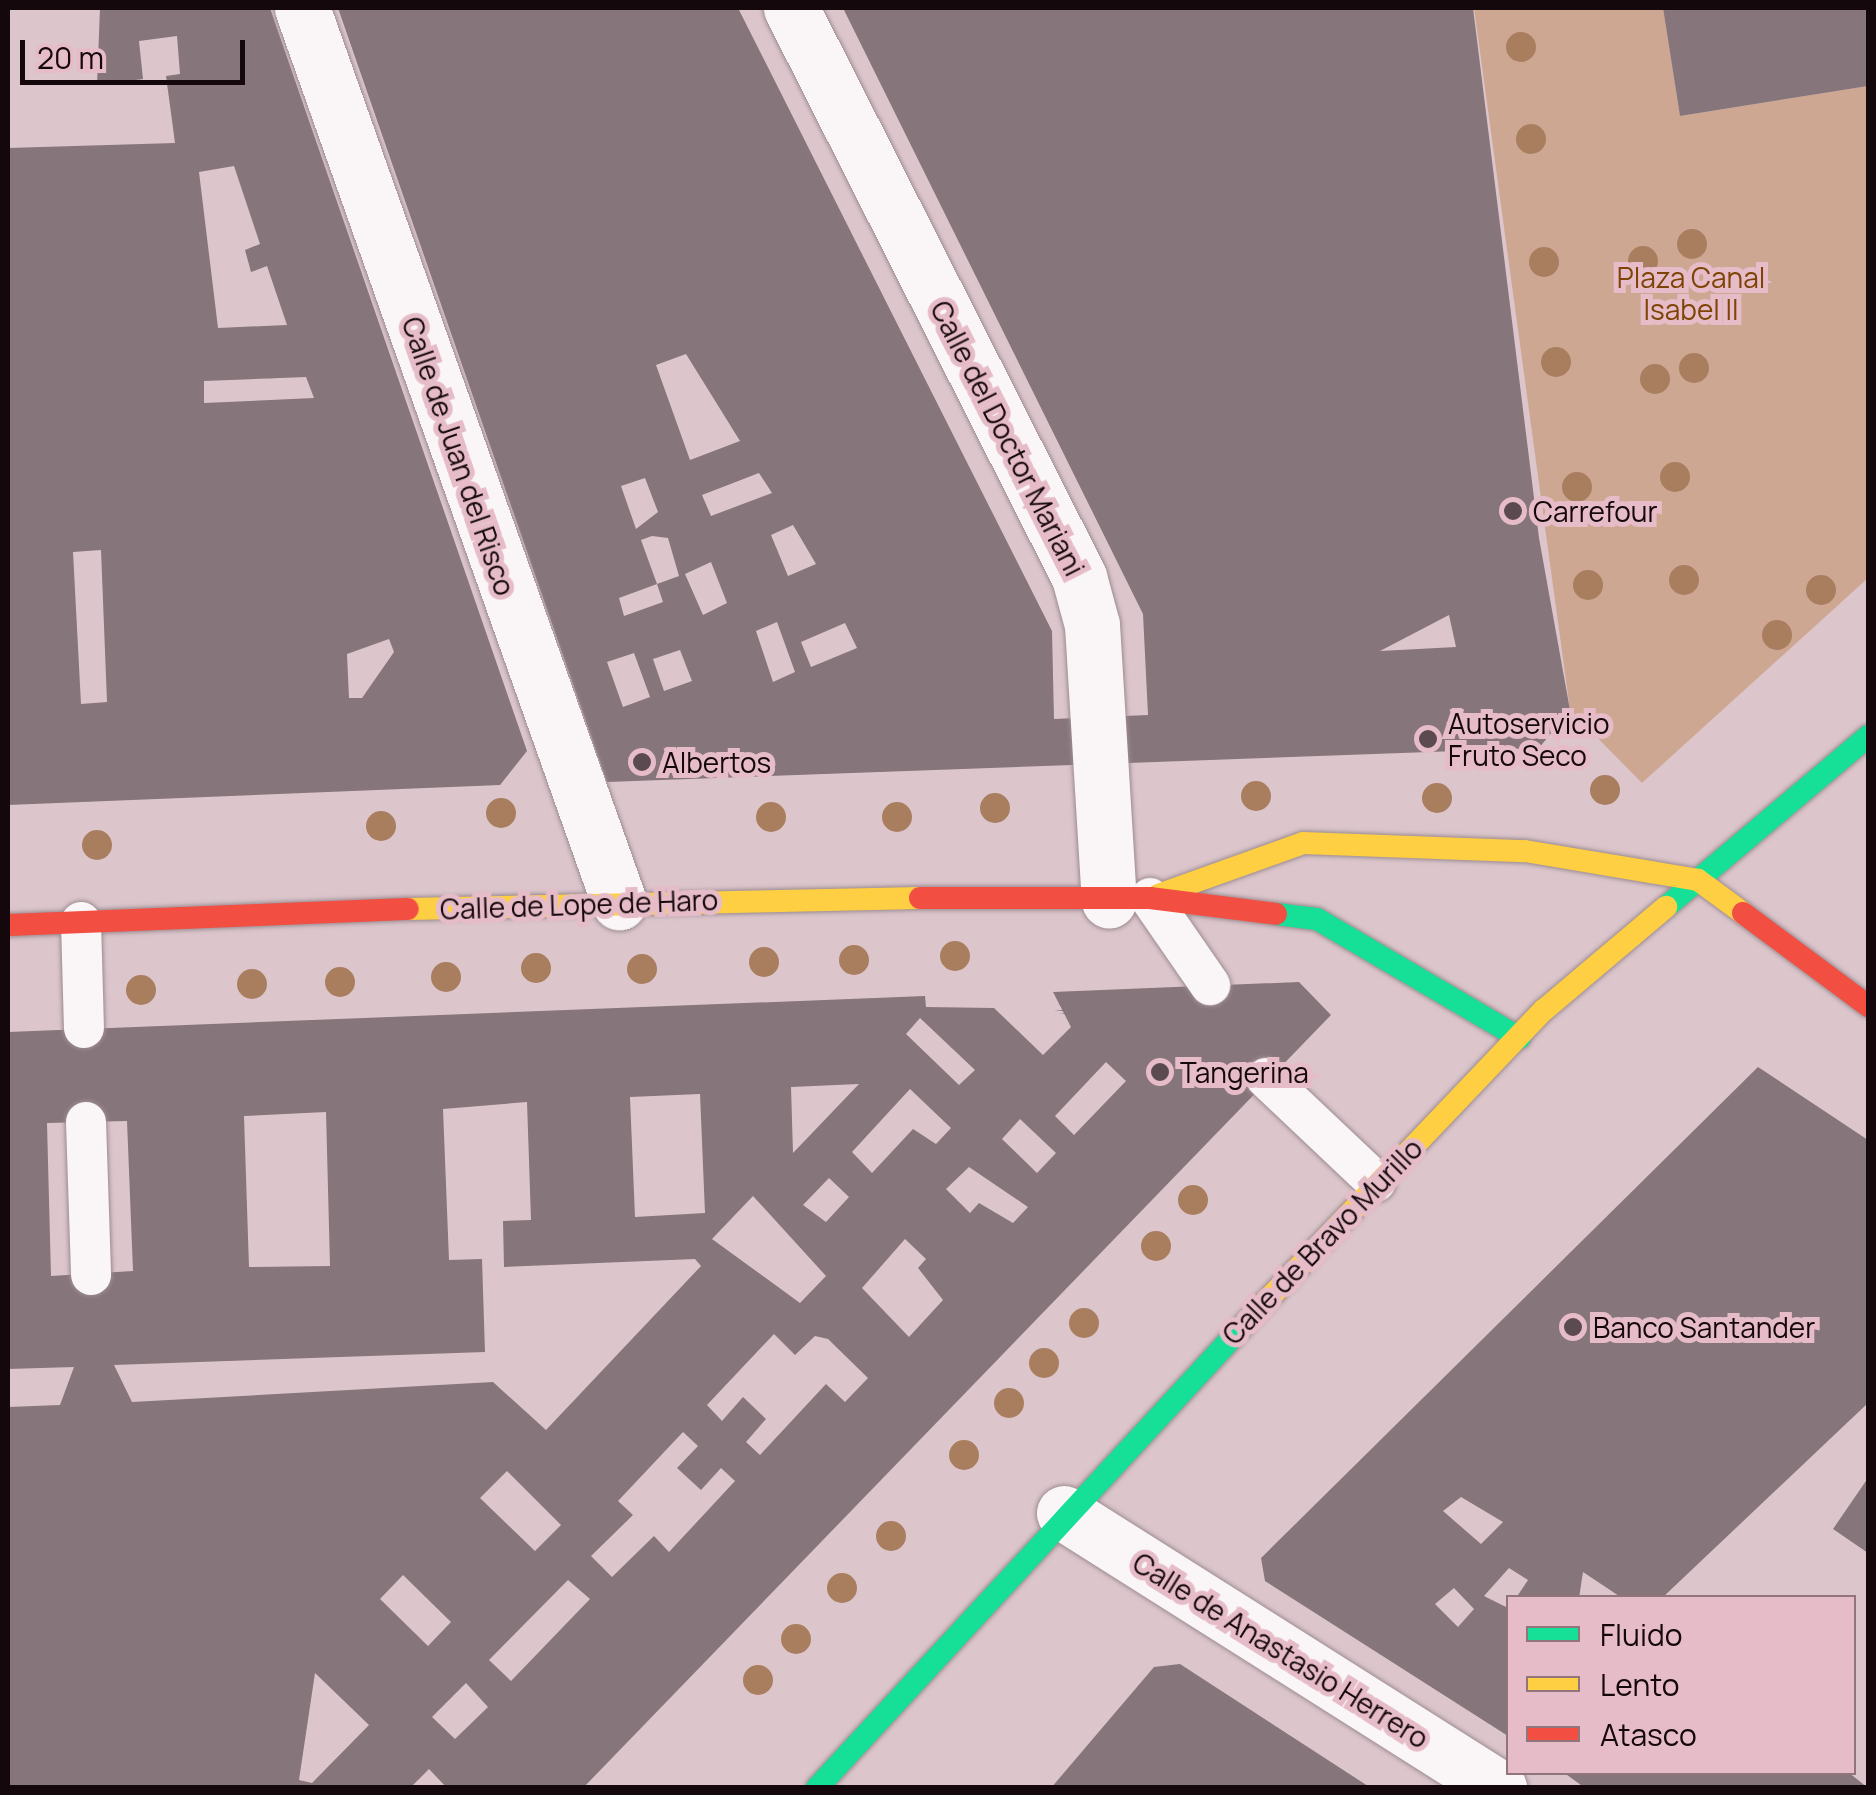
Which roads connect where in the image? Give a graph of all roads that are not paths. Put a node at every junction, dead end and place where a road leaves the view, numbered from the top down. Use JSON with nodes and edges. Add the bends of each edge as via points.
{"nodes":[{"id":1,"x":302,"y":8,"type":"edge"},
{"id":2,"x":791,"y":8,"type":"edge"},
{"id":3,"x":1868,"y":736,"type":"edge"},
{"id":4,"x":1698,"y":880,"type":"junction"},
{"id":5,"x":1130,"y":899,"type":"junction"},
{"id":6,"x":619,"y":902,"type":"junction"},
{"id":7,"x":81,"y":922,"type":"junction"},
{"id":8,"x":8,"y":925,"type":"edge"},
{"id":9,"x":1210,"y":986,"type":"dead end"},
{"id":10,"x":1868,"y":1006,"type":"edge"},
{"id":11,"x":84,"y":1028,"type":"dead end"},
{"id":12,"x":1520,"y":1038,"type":"junction"},
{"id":13,"x":1266,"y":1078,"type":"dead end"},
{"id":14,"x":86,"y":1122,"type":"dead end"},
{"id":15,"x":1376,"y":1182,"type":"junction"},
{"id":16,"x":91,"y":1274,"type":"dead end"},
{"id":17,"x":1064,"y":1513,"type":"junction"},
{"id":18,"x":817,"y":1788,"type":"edge"},
{"id":19,"x":1499,"y":1788,"type":"edge"}],
"edges":[{"from":1,"to":6,"type":"street","name":"Calle de Juan del Risco"},
{"from":2,"to":5,"type":"street","name":"Calle del Doctor Mariani","via":[[1079,577],[1092,625]]},
{"from":3,"to":4,"type":"street","name":"Calle de Bravo Murillo"},
{"from":4,"to":5,"type":"street","name":"Calle de Lope de Haro","via":[[1495,846],[1304,843]]},
{"from":4,"to":10,"type":"street"},
{"from":4,"to":12,"type":"street","name":"Calle de Bravo Murillo"},
{"from":5,"to":6,"type":"street","name":"Calle de Lope de Haro"},
{"from":5,"to":9,"type":"lane"},
{"from":5,"to":12,"type":"street","name":"Calle de Lope de Haro","via":[[1317,919]]},
{"from":6,"to":7,"type":"street","name":"Calle de Lope de Haro"},
{"from":7,"to":8,"type":"street","name":"Calle de Lope de Haro"},
{"from":7,"to":11,"type":"lane"},
{"from":12,"to":15,"type":"street","name":"Calle de Bravo Murillo"},
{"from":13,"to":15,"type":"lane"},
{"from":14,"to":16,"type":"lane"},
{"from":15,"to":17,"type":"street","name":"Calle de Bravo Murillo"},
{"from":17,"to":18,"type":"street","name":"Calle de Bravo Murillo"},
{"from":17,"to":19,"type":"street","name":"Calle de Anastasio Herrero"}]}
